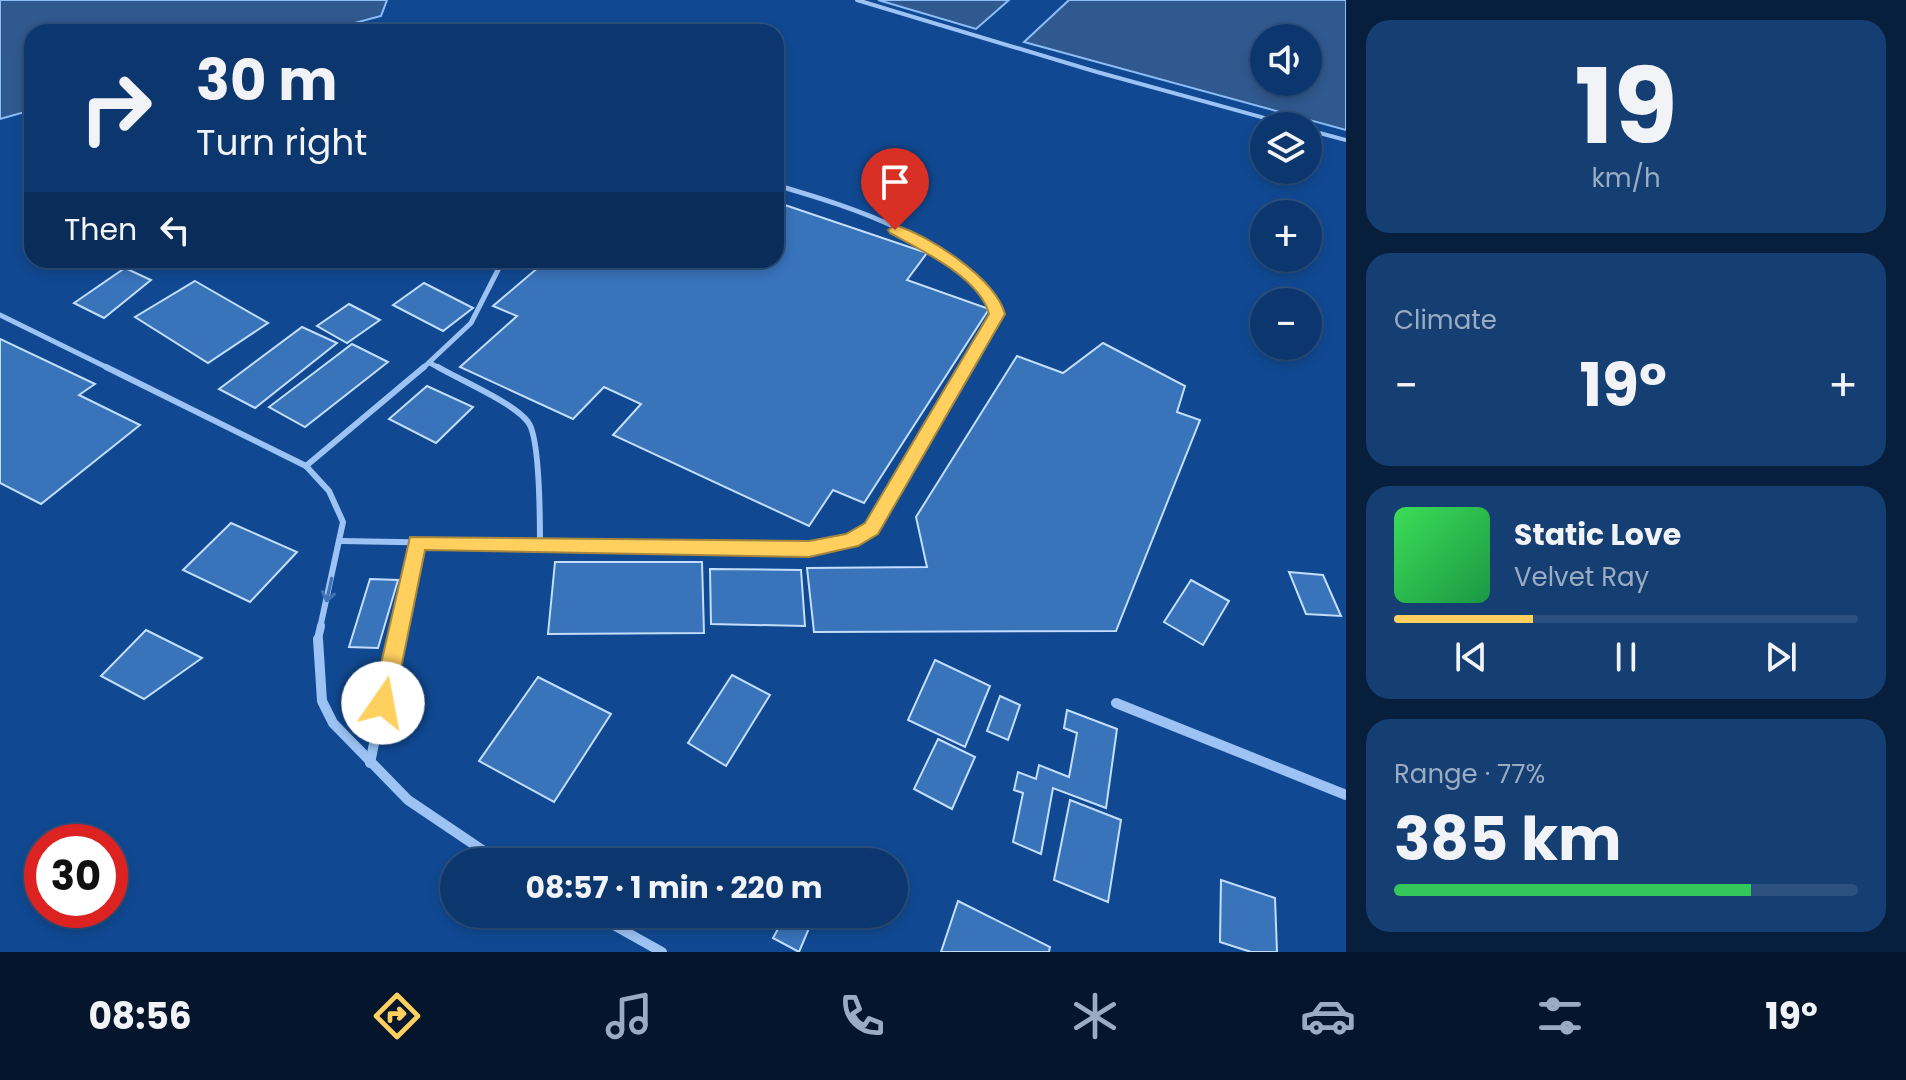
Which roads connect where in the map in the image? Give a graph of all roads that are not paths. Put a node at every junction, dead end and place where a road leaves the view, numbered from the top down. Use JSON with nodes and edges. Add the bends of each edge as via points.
{"nodes":[{"id":1,"x":857,"y":0,"type":"edge"},
{"id":2,"x":1250,"y":114,"type":"edge"},
{"id":3,"x":1322,"y":134,"type":"edge"},
{"id":4,"x":1346,"y":140,"type":"edge"},
{"id":5,"x":784,"y":188,"type":"edge"},
{"id":6,"x":499,"y":268,"type":"edge"},
{"id":7,"x":0,"y":315,"type":"edge"},
{"id":8,"x":430,"y":363,"type":"junction"},
{"id":9,"x":306,"y":466,"type":"junction"},
{"id":10,"x":341,"y":541,"type":"junction"},
{"id":11,"x":417,"y":542,"type":"junction"},
{"id":12,"x":540,"y":545,"type":"junction"},
{"id":13,"x":318,"y":639,"type":"joint"},
{"id":14,"x":395,"y":643,"type":"joint"},
{"id":15,"x":1116,"y":703,"type":"dead end"},
{"id":16,"x":370,"y":763,"type":"junction"},
{"id":17,"x":1346,"y":795,"type":"edge"},
{"id":18,"x":479,"y":848,"type":"edge"},
{"id":19,"x":619,"y":928,"type":"edge"},
{"id":20,"x":662,"y":952,"type":"edge"}],
"edges":[{"from":1,"to":2,"type":"lane"},
{"from":3,"to":4,"type":"lane"},
{"from":5,"to":12,"type":"lane","via":[[868,215],[948,258],[993,301],[997,314],[886,509],[872,528],[851,541],[809,549]]},
{"from":6,"to":8,"type":"lane","via":[[471,323]]},
{"from":7,"to":9,"type":"lane"},
{"from":8,"to":9,"type":"lane"},
{"from":8,"to":12,"type":"lane","via":[[531,424]]},
{"from":9,"to":10,"type":"lane","via":[[339,504]]},
{"from":10,"to":11,"type":"lane"},
{"from":10,"to":13,"type":"lane","one_way":true},
{"from":11,"to":12,"type":"lane"},
{"from":11,"to":14,"type":"lane"},
{"from":13,"to":16,"type":"street","via":[[322,701],[333,723]]},
{"from":14,"to":16,"type":"street"},
{"from":15,"to":17,"type":"street"},
{"from":16,"to":18,"type":"street","via":[[408,800]]},
{"from":19,"to":20,"type":"street"}]}
